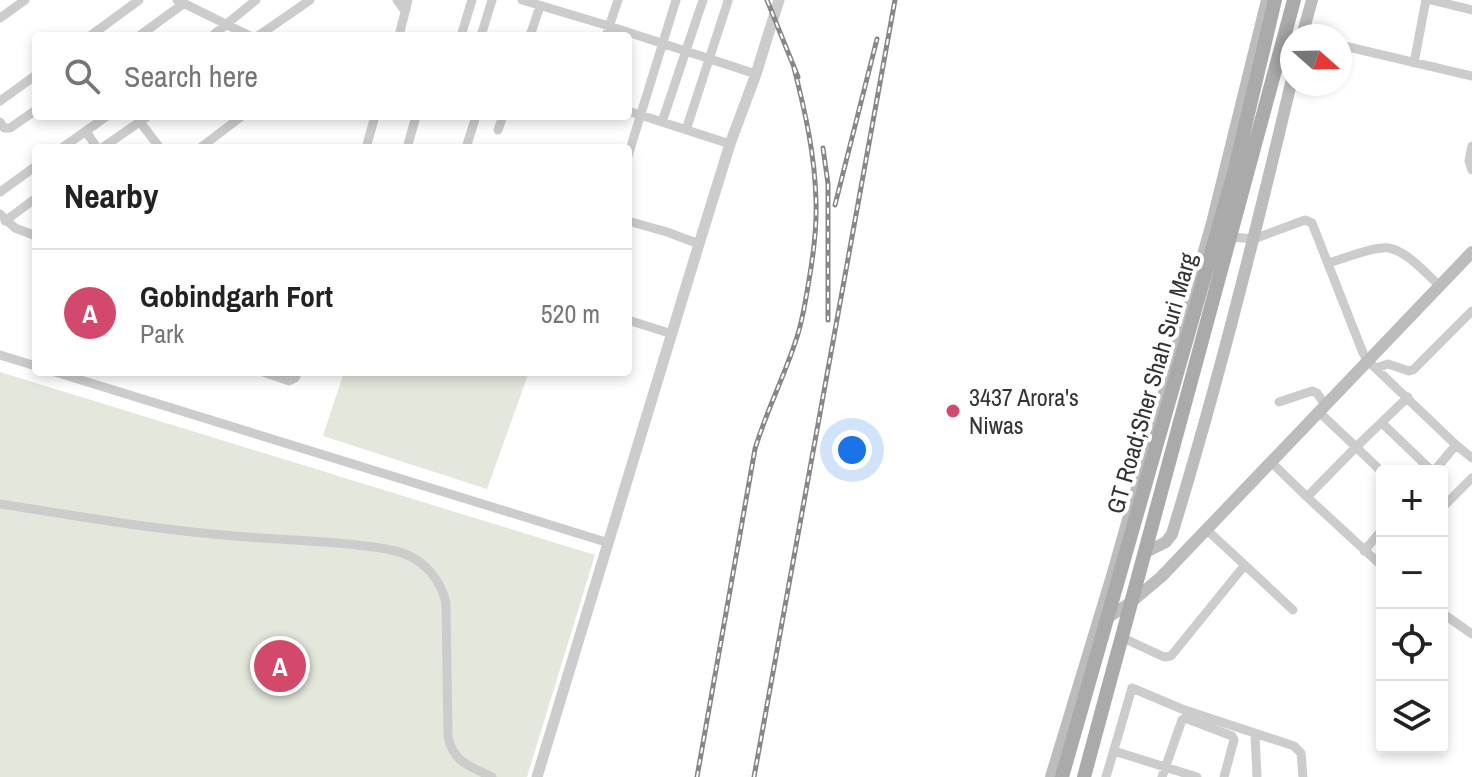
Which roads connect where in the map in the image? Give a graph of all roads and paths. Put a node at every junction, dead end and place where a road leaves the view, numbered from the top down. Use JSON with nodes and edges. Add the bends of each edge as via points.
{"nodes":[{"id":1,"x":25,"y":0,"type":"edge"},
{"id":2,"x":139,"y":0,"type":"edge"},
{"id":3,"x":256,"y":0,"type":"edge"},
{"id":4,"x":310,"y":0,"type":"edge"},
{"id":5,"x":397,"y":0,"type":"edge"},
{"id":6,"x":408,"y":0,"type":"edge"},
{"id":7,"x":472,"y":0,"type":"edge"},
{"id":8,"x":492,"y":0,"type":"edge"},
{"id":9,"x":618,"y":0,"type":"edge"},
{"id":10,"x":676,"y":0,"type":"edge"},
{"id":11,"x":703,"y":0,"type":"edge"},
{"id":12,"x":779,"y":0,"type":"edge"},
{"id":13,"x":1267,"y":0,"type":"edge"},
{"id":14,"x":1275,"y":0,"type":"edge"},
{"id":15,"x":1294,"y":0,"type":"edge"},
{"id":16,"x":1312,"y":0,"type":"edge"},
{"id":17,"x":1429,"y":0,"type":"edge"},
{"id":18,"x":728,"y":1,"type":"edge"},
{"id":19,"x":180,"y":2,"type":"edge"},
{"id":20,"x":531,"y":2,"type":"edge"},
{"id":21,"x":295,"y":4,"type":"edge"},
{"id":22,"x":1472,"y":10,"type":"edge"},
{"id":23,"x":405,"y":11,"type":"junction"},
{"id":24,"x":0,"y":18,"type":"edge"},
{"id":25,"x":227,"y":24,"type":"junction"},
{"id":26,"x":1288,"y":24,"type":"edge"},
{"id":27,"x":1307,"y":24,"type":"edge"},
{"id":28,"x":607,"y":31,"type":"edge"},
{"id":29,"x":95,"y":32,"type":"edge"},
{"id":30,"x":144,"y":32,"type":"edge"},
{"id":31,"x":217,"y":32,"type":"edge"},
{"id":32,"x":242,"y":32,"type":"edge"},
{"id":33,"x":263,"y":32,"type":"edge"},
{"id":34,"x":400,"y":32,"type":"edge"},
{"id":35,"x":462,"y":32,"type":"edge"},
{"id":36,"x":482,"y":32,"type":"edge"},
{"id":37,"x":530,"y":32,"type":"edge"},
{"id":38,"x":632,"y":37,"type":"edge"},
{"id":39,"x":661,"y":43,"type":"junction"},
{"id":40,"x":1352,"y":48,"type":"edge"},
{"id":41,"x":685,"y":51,"type":"junction"},
{"id":42,"x":1280,"y":53,"type":"edge"},
{"id":43,"x":709,"y":58,"type":"junction"},
{"id":44,"x":1414,"y":63,"type":"junction"},
{"id":45,"x":756,"y":74,"type":"junction"},
{"id":46,"x":1472,"y":76,"type":"edge"},
{"id":47,"x":32,"y":78,"type":"edge"},
{"id":48,"x":1288,"y":96,"type":"edge"},
{"id":49,"x":0,"y":101,"type":"edge"},
{"id":50,"x":632,"y":112,"type":"edge"},
{"id":51,"x":32,"y":113,"type":"edge"},
{"id":52,"x":640,"y":115,"type":"junction"},
{"id":53,"x":101,"y":120,"type":"edge"},
{"id":54,"x":142,"y":120,"type":"edge"},
{"id":55,"x":145,"y":120,"type":"edge"},
{"id":56,"x":237,"y":120,"type":"edge"},
{"id":57,"x":374,"y":120,"type":"edge"},
{"id":58,"x":415,"y":120,"type":"edge"},
{"id":59,"x":475,"y":120,"type":"edge"},
{"id":60,"x":502,"y":120,"type":"edge"},
{"id":61,"x":0,"y":122,"type":"edge"},
{"id":62,"x":662,"y":122,"type":"junction"},
{"id":63,"x":498,"y":130,"type":"dead end"},
{"id":64,"x":686,"y":130,"type":"junction"},
{"id":65,"x":86,"y":131,"type":"junction"},
{"id":66,"x":68,"y":144,"type":"edge"},
{"id":67,"x":97,"y":144,"type":"edge"},
{"id":68,"x":106,"y":144,"type":"edge"},
{"id":69,"x":158,"y":144,"type":"edge"},
{"id":70,"x":205,"y":144,"type":"edge"},
{"id":71,"x":367,"y":144,"type":"edge"},
{"id":72,"x":408,"y":144,"type":"edge"},
{"id":73,"x":467,"y":144,"type":"edge"},
{"id":74,"x":632,"y":144,"type":"edge"},
{"id":75,"x":730,"y":144,"type":"junction"},
{"id":76,"x":1472,"y":146,"type":"edge"},
{"id":77,"x":32,"y":169,"type":"edge"},
{"id":78,"x":1472,"y":170,"type":"edge"},
{"id":79,"x":0,"y":192,"type":"edge"},
{"id":80,"x":32,"y":200,"type":"edge"},
{"id":81,"x":3,"y":217,"type":"edge"},
{"id":82,"x":632,"y":222,"type":"edge"},
{"id":83,"x":32,"y":234,"type":"edge"},
{"id":84,"x":1231,"y":237,"type":"junction"},
{"id":85,"x":1254,"y":239,"type":"junction"},
{"id":86,"x":699,"y":244,"type":"junction"},
{"id":87,"x":1470,"y":257,"type":"edge"},
{"id":88,"x":1328,"y":263,"type":"junction"},
{"id":89,"x":1439,"y":285,"type":"junction"},
{"id":90,"x":1472,"y":311,"type":"edge"},
{"id":91,"x":632,"y":321,"type":"edge"},
{"id":92,"x":672,"y":334,"type":"junction"},
{"id":93,"x":0,"y":355,"type":"edge"},
{"id":94,"x":1372,"y":364,"type":"junction"},
{"id":95,"x":32,"y":365,"type":"edge"},
{"id":96,"x":68,"y":376,"type":"edge"},
{"id":97,"x":275,"y":376,"type":"edge"},
{"id":98,"x":296,"y":376,"type":"edge"},
{"id":99,"x":1408,"y":397,"type":"junction"},
{"id":100,"x":1279,"y":402,"type":"dead end"},
{"id":101,"x":1322,"y":409,"type":"junction"},
{"id":102,"x":1382,"y":423,"type":"junction"},
{"id":103,"x":1456,"y":445,"type":"junction"},
{"id":104,"x":1356,"y":447,"type":"junction"},
{"id":105,"x":1472,"y":458,"type":"edge"},
{"id":106,"x":1271,"y":462,"type":"junction"},
{"id":107,"x":1427,"y":465,"type":"edge"},
{"id":108,"x":1438,"y":465,"type":"edge"},
{"id":109,"x":1376,"y":466,"type":"edge"},
{"id":110,"x":1472,"y":478,"type":"edge"},
{"id":111,"x":1307,"y":497,"type":"junction"},
{"id":112,"x":1448,"y":502,"type":"edge"},
{"id":113,"x":0,"y":504,"type":"edge"},
{"id":114,"x":1207,"y":530,"type":"junction"},
{"id":115,"x":1376,"y":537,"type":"edge"},
{"id":116,"x":609,"y":543,"type":"junction"},
{"id":117,"x":1364,"y":551,"type":"junction"},
{"id":118,"x":1144,"y":553,"type":"junction"},
{"id":119,"x":1376,"y":561,"type":"edge"},
{"id":120,"x":1244,"y":566,"type":"junction"},
{"id":121,"x":1130,"y":603,"type":"junction"},
{"id":122,"x":1293,"y":610,"type":"dead end"},
{"id":123,"x":1448,"y":617,"type":"edge"},
{"id":124,"x":1107,"y":618,"type":"junction"},
{"id":125,"x":1472,"y":634,"type":"edge"},
{"id":126,"x":1121,"y":637,"type":"junction"},
{"id":127,"x":1255,"y":734,"type":"junction"},
{"id":128,"x":1114,"y":751,"type":"junction"},
{"id":129,"x":1163,"y":772,"type":"edge"},
{"id":130,"x":492,"y":777,"type":"edge"},
{"id":131,"x":537,"y":777,"type":"edge"},
{"id":132,"x":1051,"y":777,"type":"edge"},
{"id":133,"x":1062,"y":777,"type":"edge"},
{"id":134,"x":1084,"y":777,"type":"edge"},
{"id":135,"x":1106,"y":777,"type":"edge"},
{"id":136,"x":1197,"y":777,"type":"edge"},
{"id":137,"x":1224,"y":777,"type":"edge"},
{"id":138,"x":1257,"y":777,"type":"edge"},
{"id":139,"x":1303,"y":777,"type":"edge"}],
"edges":[{"from":1,"to":24,"type":"street"},
{"from":2,"to":29,"type":"street"},
{"from":3,"to":25,"type":"street"},
{"from":4,"to":21,"type":"street"},
{"from":5,"to":23,"type":"street"},
{"from":6,"to":23,"type":"street"},
{"from":7,"to":35,"type":"street"},
{"from":8,"to":36,"type":"street"},
{"from":9,"to":28,"type":"street"},
{"from":10,"to":39,"type":"street"},
{"from":11,"to":41,"type":"street"},
{"from":12,"to":45,"type":"street"},
{"from":13,"to":132,"type":"main road","via":[[1212,223]]},
{"from":14,"to":124,"type":"main road","name":"GT Road;Sher Shah Suri Marg","via":[[1234,173]]},
{"from":15,"to":26,"type":"main road","name":"GT Road;Sher Shah Suri Marg"},
{"from":16,"to":27,"type":"main road"},
{"from":17,"to":22,"type":"street"},
{"from":17,"to":44,"type":"street"},
{"from":18,"to":43,"type":"street"},
{"from":19,"to":25,"type":"street"},
{"from":19,"to":30,"type":"street"},
{"from":20,"to":28,"type":"street"},
{"from":20,"to":37,"type":"street"},
{"from":21,"to":33,"type":"street"},
{"from":23,"to":34,"type":"street"},
{"from":25,"to":31,"type":"street"},
{"from":25,"to":32,"type":"street"},
{"from":38,"to":39,"type":"street"},
{"from":39,"to":41,"type":"street"},
{"from":39,"to":52,"type":"street"},
{"from":40,"to":44,"type":"street"},
{"from":41,"to":43,"type":"street"},
{"from":41,"to":62,"type":"street"},
{"from":42,"to":84,"type":"main road","name":"GT Road;Sher Shah Suri Marg"},
{"from":43,"to":45,"type":"street"},
{"from":43,"to":64,"type":"street"},
{"from":44,"to":46,"type":"street"},
{"from":45,"to":75,"type":"street"},
{"from":47,"to":49,"type":"street"},
{"from":48,"to":85,"type":"main road"},
{"from":50,"to":52,"type":"street"},
{"from":51,"to":61,"type":"street","via":[[10,128]]},
{"from":52,"to":62,"type":"street"},
{"from":52,"to":74,"type":"street"},
{"from":53,"to":65,"type":"street"},
{"from":54,"to":68,"type":"street"},
{"from":55,"to":69,"type":"street"},
{"from":56,"to":70,"type":"street"},
{"from":57,"to":71,"type":"street"},
{"from":58,"to":72,"type":"street"},
{"from":59,"to":73,"type":"street"},
{"from":60,"to":63,"type":"street"},
{"from":62,"to":64,"type":"street"},
{"from":64,"to":75,"type":"street"},
{"from":65,"to":66,"type":"street"},
{"from":65,"to":67,"type":"street"},
{"from":75,"to":86,"type":"street"},
{"from":76,"to":78,"type":"street"},
{"from":77,"to":79,"type":"street"},
{"from":80,"to":81,"type":"street"},
{"from":81,"to":83,"type":"street"},
{"from":82,"to":86,"type":"street"},
{"from":84,"to":85,"type":"street"},
{"from":84,"to":118,"type":"main road","name":"GT Road;Sher Shah Suri Marg"},
{"from":85,"to":88,"type":"street","via":[[1308,220]]},
{"from":85,"to":118,"type":"main road","via":[[1172,534]]},
{"from":86,"to":92,"type":"street"},
{"from":87,"to":89,"type":"main road"},
{"from":88,"to":89,"type":"street","via":[[1390,248]]},
{"from":88,"to":94,"type":"street","via":[[1360,348]]},
{"from":89,"to":94,"type":"main road"},
{"from":90,"to":94,"type":"street","via":[[1415,369]]},
{"from":91,"to":92,"type":"street"},
{"from":92,"to":116,"type":"street"},
{"from":93,"to":95,"type":"street"},
{"from":94,"to":99,"type":"street"},
{"from":94,"to":101,"type":"main road"},
{"from":96,"to":116,"type":"street"},
{"from":97,"to":98,"type":"street","via":[[289,381]]},
{"from":99,"to":102,"type":"street"},
{"from":99,"to":103,"type":"street"},
{"from":100,"to":101,"type":"street","via":[[1312,391]]},
{"from":101,"to":104,"type":"street"},
{"from":101,"to":106,"type":"main road"},
{"from":102,"to":104,"type":"street"},
{"from":102,"to":107,"type":"street"},
{"from":103,"to":105,"type":"street"},
{"from":103,"to":108,"type":"street"},
{"from":104,"to":109,"type":"street"},
{"from":104,"to":111,"type":"street"},
{"from":106,"to":111,"type":"street"},
{"from":106,"to":114,"type":"main road"},
{"from":110,"to":112,"type":"street"},
{"from":111,"to":117,"type":"street"},
{"from":113,"to":130,"type":"street","via":[[166,529],[406,554],[432,574],[446,603],[452,753]]},
{"from":114,"to":120,"type":"street"},
{"from":114,"to":121,"type":"main road"},
{"from":115,"to":117,"type":"street"},
{"from":116,"to":131,"type":"street"},
{"from":117,"to":119,"type":"street"},
{"from":118,"to":121,"type":"main road","name":"GT Road;Sher Shah Suri Marg"},
{"from":120,"to":122,"type":"street"},
{"from":120,"to":126,"type":"street","via":[[1171,656]]},
{"from":121,"to":124,"type":"main road"},
{"from":121,"to":126,"type":"main road","name":"GT Road;Sher Shah Suri Marg"},
{"from":123,"to":125,"type":"street"},
{"from":124,"to":133,"type":"main road","name":"GT Road;Sher Shah Suri Marg"},
{"from":126,"to":134,"type":"main road","name":"GT Road;Sher Shah Suri Marg"},
{"from":127,"to":128,"type":"street","via":[[1132,688]]},
{"from":127,"to":138,"type":"street"},
{"from":127,"to":139,"type":"street","via":[[1300,751]]},
{"from":128,"to":129,"type":"street"},
{"from":128,"to":135,"type":"street"},
{"from":129,"to":136,"type":"street"},
{"from":129,"to":137,"type":"street","via":[[1185,718],[1232,736]]}]}
